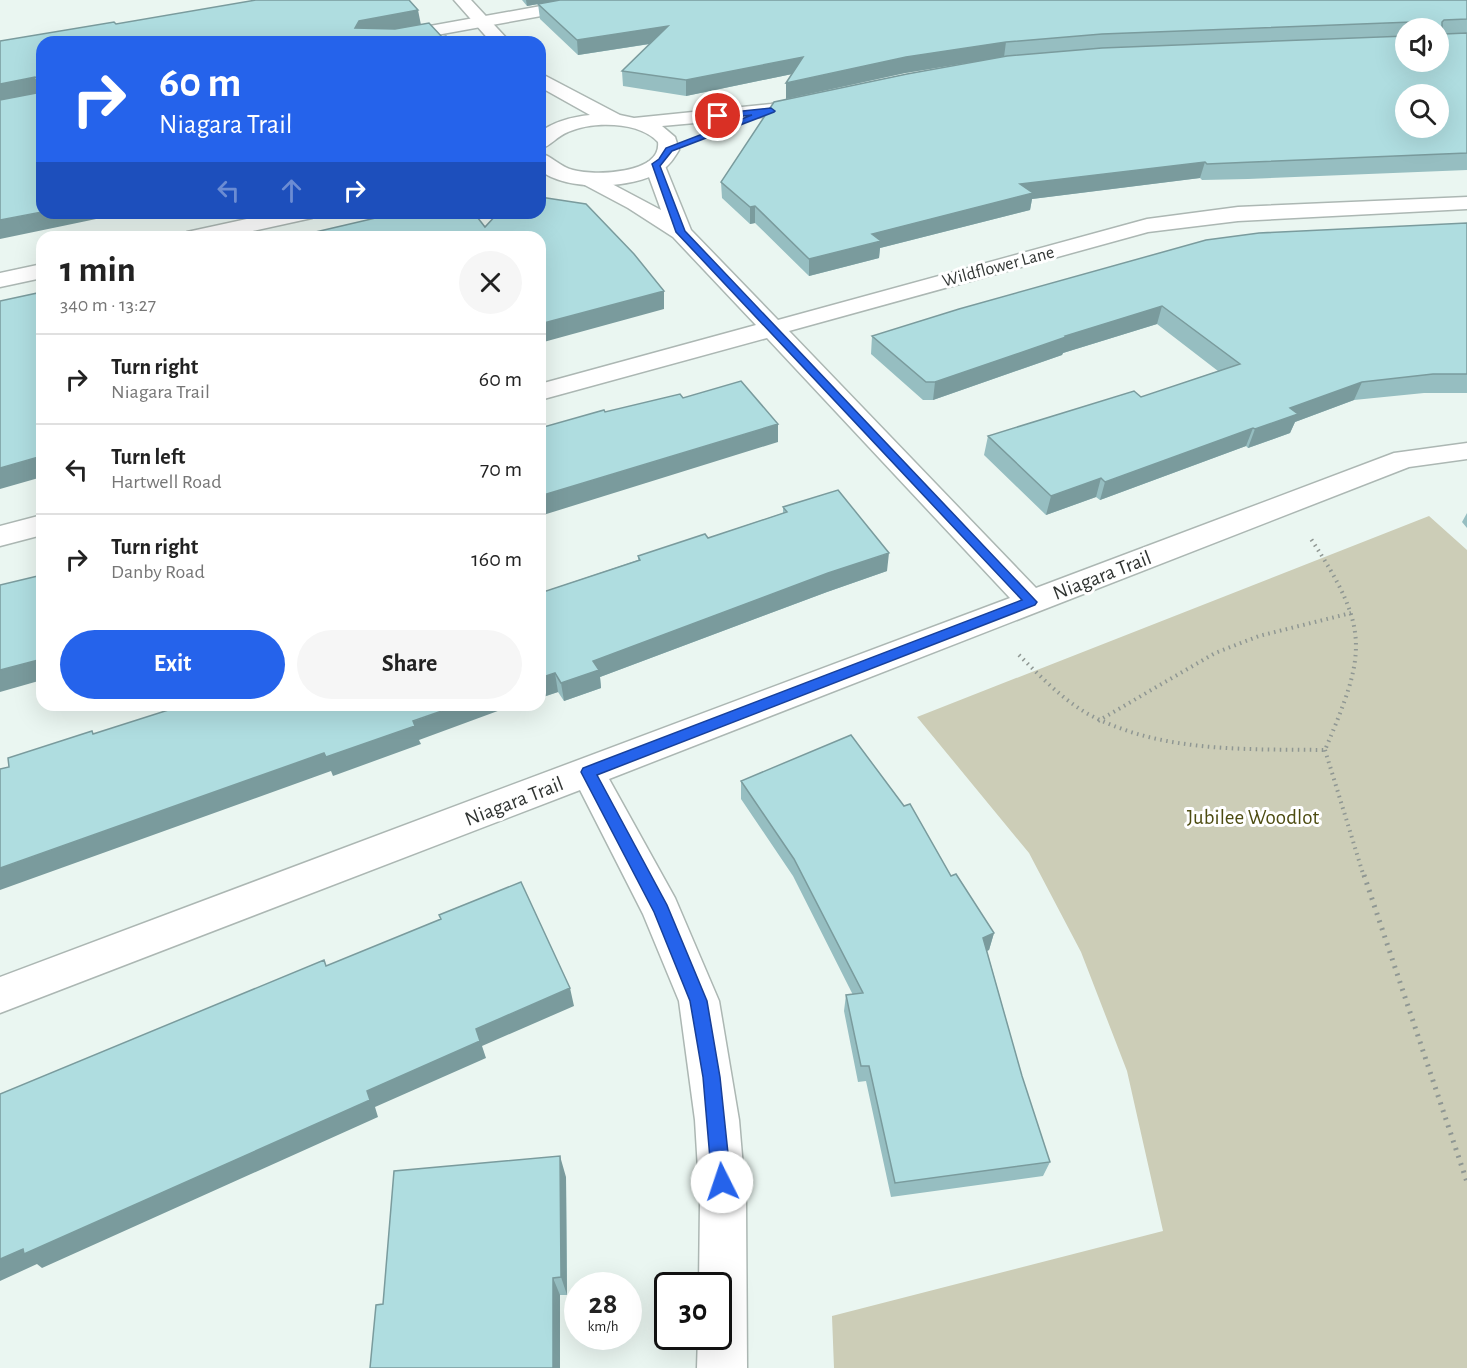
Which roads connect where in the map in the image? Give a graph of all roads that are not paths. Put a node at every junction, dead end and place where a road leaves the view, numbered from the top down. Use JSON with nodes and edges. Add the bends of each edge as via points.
{"nodes":[{"id":1,"x":462,"y":0,"type":"edge"},
{"id":2,"x":602,"y":0,"type":"edge"},
{"id":3,"x":482,"y":22,"type":"junction"},
{"id":4,"x":403,"y":36,"type":"edge"},
{"id":5,"x":495,"y":36,"type":"edge"},
{"id":6,"x":546,"y":83,"type":"edge"},
{"id":7,"x":827,"y":98,"type":"edge"},
{"id":8,"x":771,"y":111,"type":"junction"},
{"id":9,"x":614,"y":120,"type":"junction"},
{"id":10,"x":637,"y":123,"type":"junction"},
{"id":11,"x":708,"y":134,"type":"dead end"},
{"id":12,"x":546,"y":137,"type":"edge"},
{"id":13,"x":688,"y":142,"type":"dead end"},
{"id":14,"x":662,"y":158,"type":"junction"},
{"id":15,"x":546,"y":165,"type":"edge"},
{"id":16,"x":566,"y":175,"type":"junction"},
{"id":17,"x":546,"y":177,"type":"edge"},
{"id":18,"x":588,"y":179,"type":"junction"},
{"id":19,"x":1467,"y":203,"type":"edge"},
{"id":20,"x":277,"y":219,"type":"edge"},
{"id":21,"x":222,"y":231,"type":"edge"},
{"id":22,"x":681,"y":232,"type":"junction"},
{"id":23,"x":36,"y":272,"type":"edge"},
{"id":24,"x":0,"y":280,"type":"edge"},
{"id":25,"x":772,"y":329,"type":"junction"},
{"id":26,"x":546,"y":390,"type":"edge"},
{"id":27,"x":1467,"y":451,"type":"edge"},
{"id":28,"x":36,"y":527,"type":"edge"},
{"id":29,"x":0,"y":536,"type":"edge"},
{"id":30,"x":1031,"y":602,"type":"junction"},
{"id":31,"x":588,"y":772,"type":"junction"},
{"id":32,"x":0,"y":995,"type":"edge"},
{"id":33,"x":722,"y":1368,"type":"edge"}],
"edges":[{"from":1,"to":3,"type":"street"},
{"from":2,"to":3,"type":"street"},
{"from":3,"to":4,"type":"street"},
{"from":3,"to":5,"type":"street"},
{"from":6,"to":9,"type":"street"},
{"from":7,"to":8,"type":"street"},
{"from":8,"to":10,"type":"street"},
{"from":8,"to":11,"type":"street"},
{"from":9,"to":10,"type":"street"},
{"from":9,"to":12,"type":"street","via":[[579,122]]},
{"from":10,"to":14,"type":"street","via":[[661,134],[668,144]]},
{"from":13,"to":14,"type":"street"},
{"from":14,"to":18,"type":"street","via":[[625,177]]},
{"from":14,"to":22,"type":"street"},
{"from":15,"to":16,"type":"street"},
{"from":16,"to":17,"type":"street"},
{"from":16,"to":18,"type":"street"},
{"from":18,"to":22,"type":"street"},
{"from":19,"to":25,"type":"street","name":"Wildflower Lane","via":[[1238,214],[1170,222]]},
{"from":20,"to":21,"type":"street"},
{"from":22,"to":25,"type":"street"},
{"from":23,"to":24,"type":"street"},
{"from":25,"to":26,"type":"street","name":"Wildflower Lane"},
{"from":25,"to":30,"type":"street"},
{"from":27,"to":30,"type":"street","name":"Niagara Trail","via":[[1404,459]]},
{"from":28,"to":29,"type":"street"},
{"from":30,"to":31,"type":"street","name":"Niagara Trail"},
{"from":31,"to":32,"type":"street","name":"Niagara Trail"},
{"from":31,"to":33,"type":"street","via":[[661,910],[699,1001],[717,1120],[723,1203]]}]}
